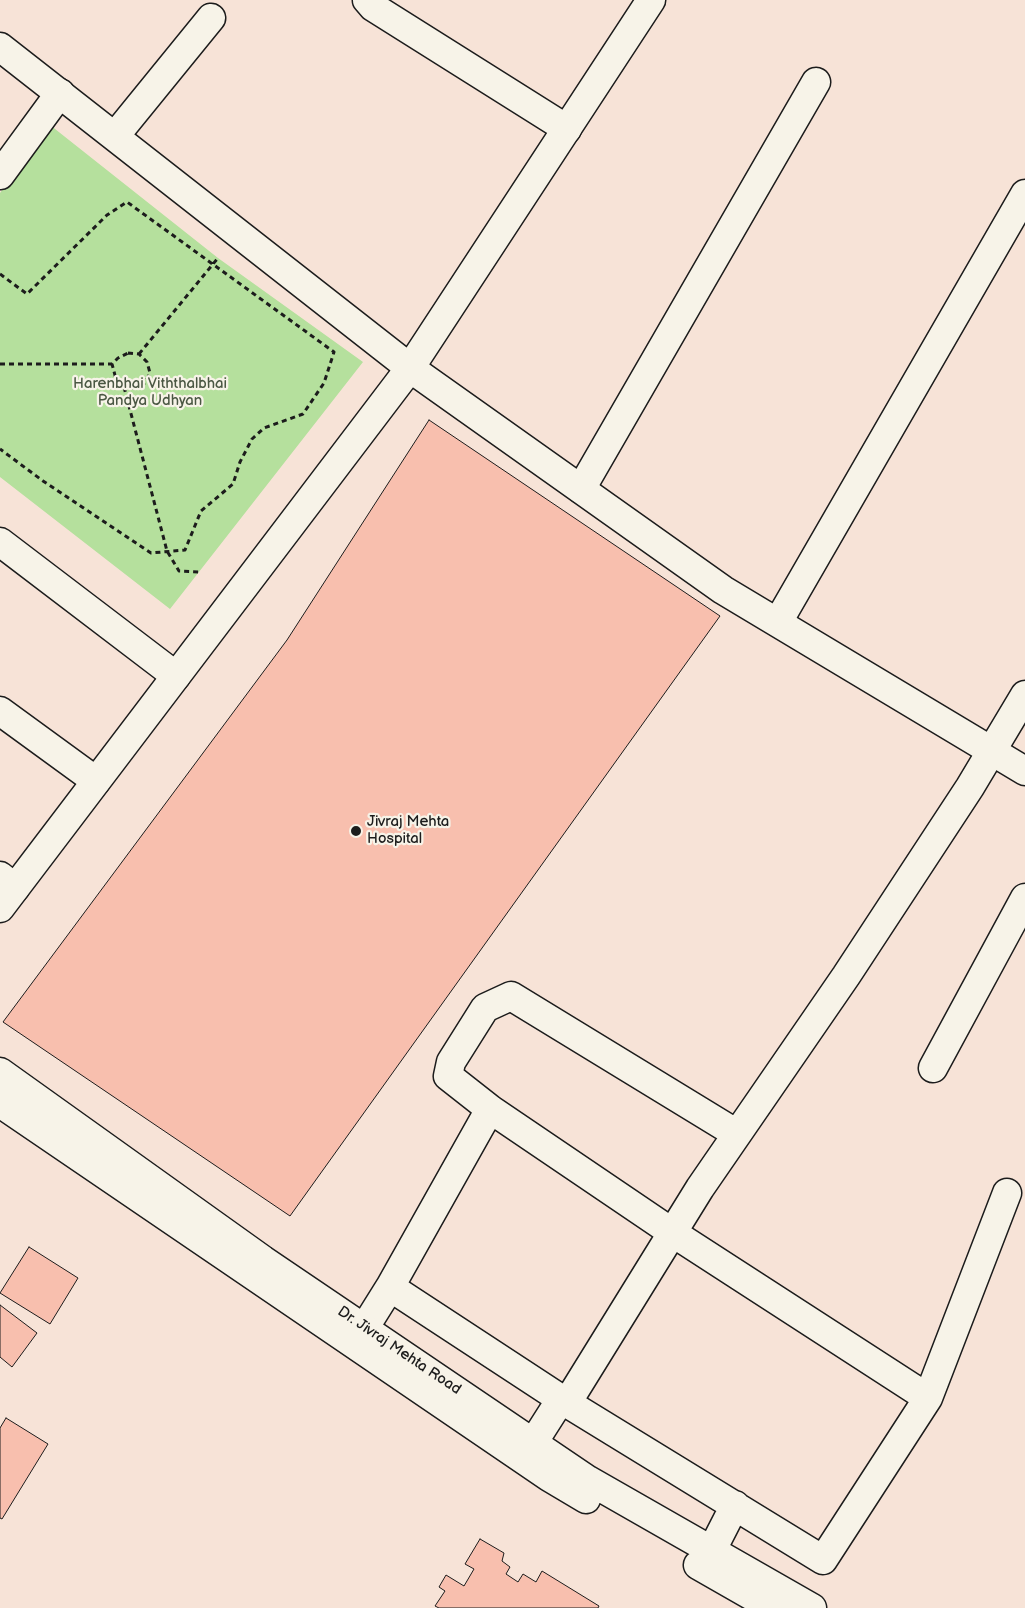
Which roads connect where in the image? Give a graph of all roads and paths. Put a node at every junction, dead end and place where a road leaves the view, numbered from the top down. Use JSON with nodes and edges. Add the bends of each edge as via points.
{"nodes":[{"id":1,"x":367,"y":0,"type":"edge"},
{"id":2,"x":651,"y":0,"type":"edge"},
{"id":3,"x":211,"y":18,"type":"dead end"},
{"id":4,"x":0,"y":46,"type":"edge"},
{"id":5,"x":816,"y":82,"type":"dead end"},
{"id":6,"x":60,"y":93,"type":"junction"},
{"id":7,"x":567,"y":129,"type":"junction"},
{"id":8,"x":115,"y":136,"type":"junction"},
{"id":9,"x":0,"y":175,"type":"edge"},
{"id":10,"x":1025,"y":194,"type":"edge"},
{"id":11,"x":218,"y":258,"type":"dead end"},
{"id":12,"x":213,"y":265,"type":"junction"},
{"id":13,"x":0,"y":274,"type":"edge"},
{"id":14,"x":139,"y":354,"type":"junction"},
{"id":15,"x":0,"y":364,"type":"edge"},
{"id":16,"x":112,"y":364,"type":"junction"},
{"id":17,"x":410,"y":368,"type":"junction"},
{"id":18,"x":124,"y":387,"type":"junction"},
{"id":19,"x":0,"y":449,"type":"edge"},
{"id":20,"x":581,"y":489,"type":"junction"},
{"id":21,"x":0,"y":542,"type":"edge"},
{"id":22,"x":167,"y":551,"type":"junction"},
{"id":23,"x":200,"y":572,"type":"dead end"},
{"id":24,"x":778,"y":622,"type":"junction"},
{"id":25,"x":176,"y":676,"type":"junction"},
{"id":26,"x":1025,"y":695,"type":"edge"},
{"id":27,"x":0,"y":711,"type":"edge"},
{"id":28,"x":992,"y":751,"type":"junction"},
{"id":29,"x":1025,"y":771,"type":"edge"},
{"id":30,"x":96,"y":782,"type":"junction"},
{"id":31,"x":5,"y":891,"type":"edge"},
{"id":32,"x":1025,"y":898,"type":"edge"},
{"id":33,"x":933,"y":1068,"type":"dead end"},
{"id":34,"x":0,"y":1072,"type":"edge"},
{"id":35,"x":0,"y":1103,"type":"edge"},
{"id":36,"x":490,"y":1109,"type":"junction"},
{"id":37,"x":737,"y":1134,"type":"junction"},
{"id":38,"x":1006,"y":1193,"type":"dead end"},
{"id":39,"x":673,"y":1233,"type":"junction"},
{"id":40,"x":390,"y":1287,"type":"junction"},
{"id":41,"x":365,"y":1328,"type":"junction"},
{"id":42,"x":928,"y":1398,"type":"junction"},
{"id":43,"x":564,"y":1401,"type":"junction"},
{"id":44,"x":533,"y":1443,"type":"junction"},
{"id":45,"x":735,"y":1505,"type":"junction"},
{"id":46,"x":712,"y":1550,"type":"junction"},
{"id":47,"x":773,"y":1608,"type":"edge"},
{"id":48,"x":812,"y":1608,"type":"edge"}],
"edges":[{"from":1,"to":7,"type":"street","via":[[373,7]]},
{"from":2,"to":7,"type":"street"},
{"from":3,"to":8,"type":"street"},
{"from":4,"to":6,"type":"street"},
{"from":5,"to":20,"type":"street"},
{"from":6,"to":8,"type":"street"},
{"from":6,"to":9,"type":"street"},
{"from":7,"to":17,"type":"street"},
{"from":8,"to":17,"type":"street"},
{"from":10,"to":24,"type":"street"},
{"from":11,"to":12,"type":"path"},
{"from":12,"to":13,"type":"path","via":[[127,202],[107,215],[27,294]]},
{"from":12,"to":14,"type":"path"},
{"from":12,"to":22,"type":"path","via":[[334,352],[324,383],[303,414],[264,428],[252,439],[233,484],[201,511],[185,550]]},
{"from":14,"to":16,"type":"path","via":[[128,352]]},
{"from":14,"to":18,"type":"path","via":[[147,362],[150,372],[145,383],[135,388]]},
{"from":15,"to":16,"type":"path"},
{"from":16,"to":18,"type":"path","via":[[116,379]]},
{"from":17,"to":20,"type":"street"},
{"from":17,"to":25,"type":"street"},
{"from":18,"to":22,"type":"path"},
{"from":19,"to":22,"type":"path","via":[[151,552]]},
{"from":20,"to":24,"type":"street","via":[[723,590]]},
{"from":21,"to":25,"type":"street"},
{"from":22,"to":23,"type":"path","via":[[179,571]]},
{"from":24,"to":28,"type":"street"},
{"from":25,"to":30,"type":"street"},
{"from":26,"to":28,"type":"street"},
{"from":27,"to":30,"type":"street"},
{"from":28,"to":29,"type":"street"},
{"from":28,"to":37,"type":"street","via":[[846,976]]},
{"from":30,"to":31,"type":"street"},
{"from":32,"to":33,"type":"street"},
{"from":34,"to":41,"type":"street","name":"Dr. Jivraj Mehta Road"},
{"from":35,"to":47,"type":"street","via":[[549,1477]]},
{"from":36,"to":37,"type":"street","via":[[448,1076],[451,1062],[486,1008],[511,996]]},
{"from":36,"to":39,"type":"street"},
{"from":36,"to":40,"type":"street"},
{"from":37,"to":39,"type":"street"},
{"from":38,"to":42,"type":"street"},
{"from":39,"to":42,"type":"street"},
{"from":39,"to":43,"type":"street"},
{"from":40,"to":41,"type":"street"},
{"from":40,"to":43,"type":"street"},
{"from":41,"to":44,"type":"street","name":"Dr. Jivraj Mehta Road"},
{"from":42,"to":45,"type":"street","via":[[823,1560]]},
{"from":43,"to":44,"type":"street"},
{"from":43,"to":45,"type":"street"},
{"from":44,"to":46,"type":"street","name":"Dr. Jivraj Mehta Road","via":[[588,1480]]},
{"from":45,"to":46,"type":"street"},
{"from":46,"to":48,"type":"street","name":"Dr. Jivraj Mehta Road"}]}
